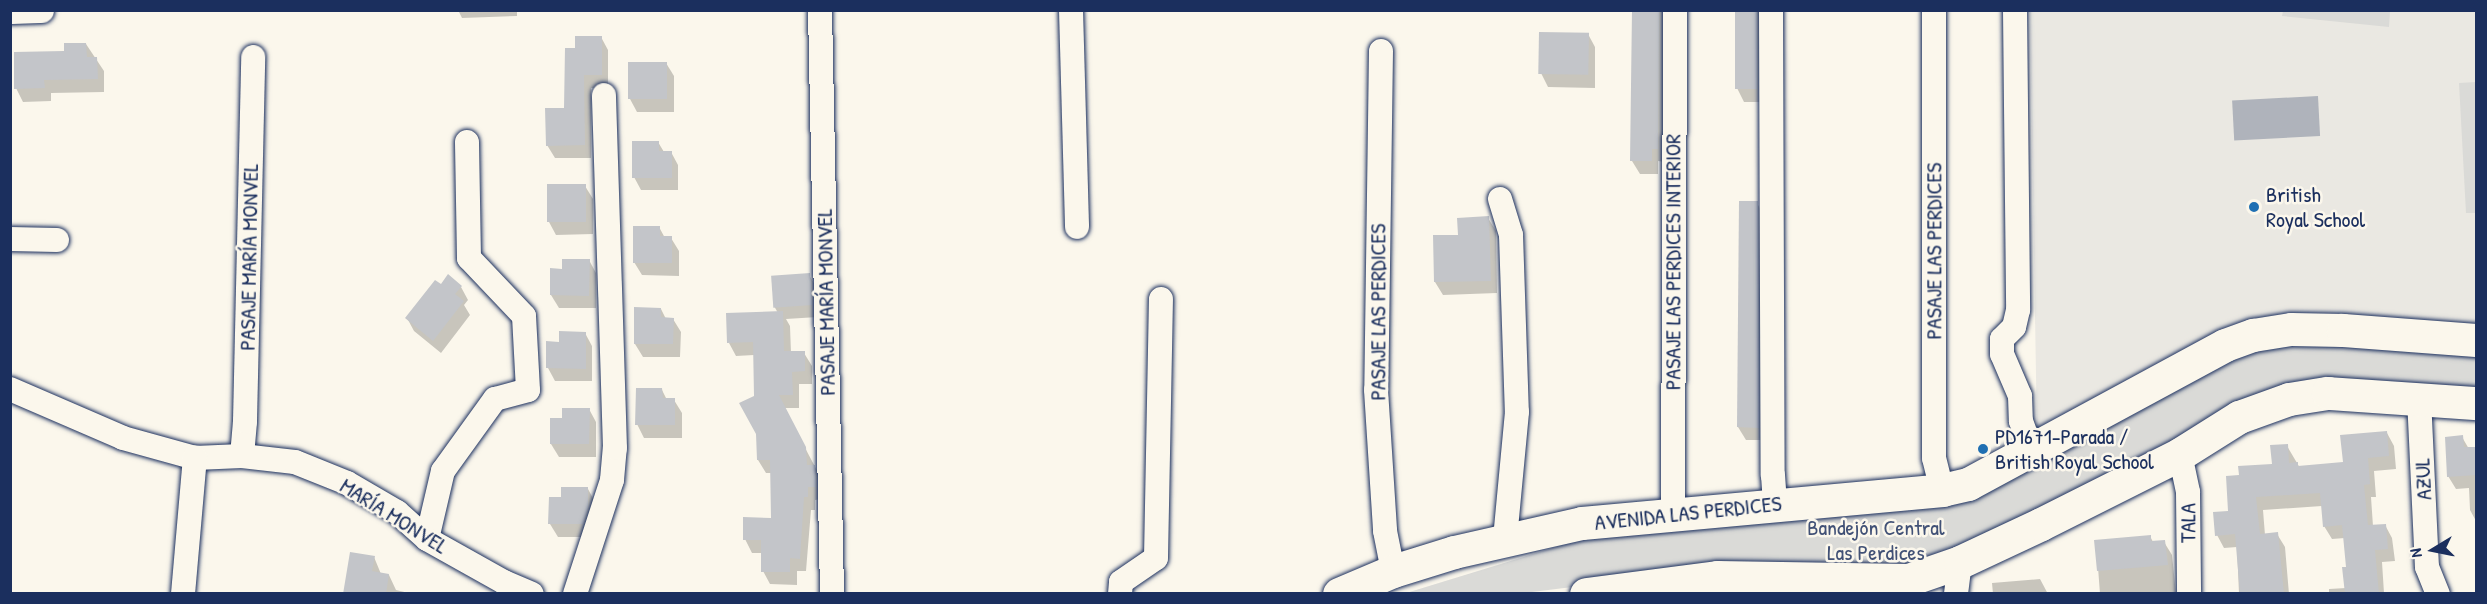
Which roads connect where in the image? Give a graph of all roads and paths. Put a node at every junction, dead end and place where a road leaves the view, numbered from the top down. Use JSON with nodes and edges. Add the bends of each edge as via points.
{"nodes":[{"id":1,"x":820,"y":10,"type":"edge"},
{"id":2,"x":1071,"y":10,"type":"edge"},
{"id":3,"x":1675,"y":10,"type":"edge"},
{"id":4,"x":1771,"y":10,"type":"edge"},
{"id":5,"x":1934,"y":10,"type":"edge"},
{"id":6,"x":2015,"y":10,"type":"edge"},
{"id":7,"x":42,"y":11,"type":"edge"},
{"id":8,"x":10,"y":12,"type":"edge"},
{"id":9,"x":1381,"y":51,"type":"dead end"},
{"id":10,"x":253,"y":57,"type":"dead end"},
{"id":11,"x":604,"y":95,"type":"dead end"},
{"id":12,"x":467,"y":142,"type":"dead end"},
{"id":13,"x":1500,"y":199,"type":"dead end"},
{"id":14,"x":1077,"y":227,"type":"dead end"},
{"id":15,"x":10,"y":239,"type":"edge"},
{"id":16,"x":57,"y":240,"type":"dead end"},
{"id":17,"x":1161,"y":299,"type":"dead end"},
{"id":18,"x":2476,"y":340,"type":"edge"},
{"id":19,"x":10,"y":389,"type":"edge"},
{"id":20,"x":2419,"y":398,"type":"junction"},
{"id":21,"x":2476,"y":403,"type":"edge"},
{"id":22,"x":2032,"y":451,"type":"junction"},
{"id":23,"x":2180,"y":454,"type":"junction"},
{"id":24,"x":242,"y":456,"type":"junction"},
{"id":25,"x":195,"y":458,"type":"junction"},
{"id":26,"x":1942,"y":490,"type":"junction"},
{"id":27,"x":1775,"y":504,"type":"junction"},
{"id":28,"x":1673,"y":513,"type":"junction"},
{"id":29,"x":427,"y":539,"type":"junction"},
{"id":30,"x":1505,"y":539,"type":"junction"},
{"id":31,"x":1960,"y":562,"type":"junction"},
{"id":32,"x":1393,"y":571,"type":"junction"},
{"id":33,"x":1718,"y":585,"type":"edge"},
{"id":34,"x":183,"y":594,"type":"edge"},
{"id":35,"x":532,"y":594,"type":"edge"},
{"id":36,"x":575,"y":594,"type":"edge"},
{"id":37,"x":832,"y":594,"type":"edge"},
{"id":38,"x":1120,"y":594,"type":"edge"},
{"id":39,"x":1339,"y":594,"type":"edge"},
{"id":40,"x":1586,"y":594,"type":"edge"},
{"id":41,"x":1956,"y":594,"type":"edge"},
{"id":42,"x":2188,"y":594,"type":"edge"},
{"id":43,"x":2438,"y":594,"type":"edge"}],
"edges":[{"from":1,"to":37,"type":"street","name":"PASAJE MARÍA MONVEL"},
{"from":2,"to":14,"type":"street"},
{"from":3,"to":28,"type":"street","name":"PASAJE LAS PERDICES INTERIOR"},
{"from":4,"to":27,"type":"street"},
{"from":5,"to":26,"type":"street","name":"PASAJE LAS PERDICES","via":[[1934,458]]},
{"from":6,"to":22,"type":"street","via":[[2018,310],[2014,327],[2002,339],[2002,354],[2019,396],[2021,421]]},
{"from":7,"to":8,"type":"street"},
{"from":9,"to":32,"type":"street","name":"PASAJE LAS PERDICES","via":[[1376,390],[1385,531]]},
{"from":10,"to":24,"type":"street","name":"PASAJE MARÍA MONVEL"},
{"from":11,"to":36,"type":"street","via":[[615,448],[612,480]]},
{"from":12,"to":29,"type":"street","via":[[469,258],[524,315],[528,390],[495,399],[443,471]]},
{"from":13,"to":30,"type":"street","via":[[1511,235],[1517,412]]},
{"from":15,"to":16,"type":"street"},
{"from":17,"to":38,"type":"street","via":[[1156,558],[1121,582]]},
{"from":18,"to":22,"type":"main road","name":"AVENIDA LAS PERDICES","via":[[2343,330],[2291,329],[2253,334],[2225,345]]},
{"from":19,"to":25,"type":"street","name":"MARÍA MONVEL","via":[[123,438]]},
{"from":20,"to":21,"type":"main road"},
{"from":20,"to":23,"type":"main road","via":[[2328,393],[2289,399],[2239,417]]},
{"from":20,"to":43,"type":"street","name":"AZUL","via":[[2427,567]]},
{"from":22,"to":26,"type":"main road","name":"AVENIDA LAS PERDICES","via":[[1968,484]]},
{"from":23,"to":31,"type":"main road"},
{"from":23,"to":42,"type":"street","name":"TALA","via":[[2188,492]]},
{"from":24,"to":25,"type":"street","name":"MARÍA MONVEL"},
{"from":24,"to":29,"type":"street","name":"MARÍA MONVEL","via":[[295,462],[347,483],[397,512]]},
{"from":25,"to":34,"type":"street"},
{"from":26,"to":27,"type":"main road","name":"AVENIDA LAS PERDICES"},
{"from":27,"to":28,"type":"main road","name":"AVENIDA LAS PERDICES"},
{"from":28,"to":30,"type":"main road","name":"AVENIDA LAS PERDICES","via":[[1582,523]]},
{"from":29,"to":35,"type":"street","name":"MARÍA MONVEL"},
{"from":30,"to":32,"type":"main road","name":"AVENIDA LAS PERDICES"},
{"from":31,"to":33,"type":"main road","via":[[1908,580]]},
{"from":31,"to":41,"type":"street"},
{"from":32,"to":39,"type":"main road","name":"AVENIDA LAS PERDICES"},
{"from":33,"to":40,"type":"main road"}]}
